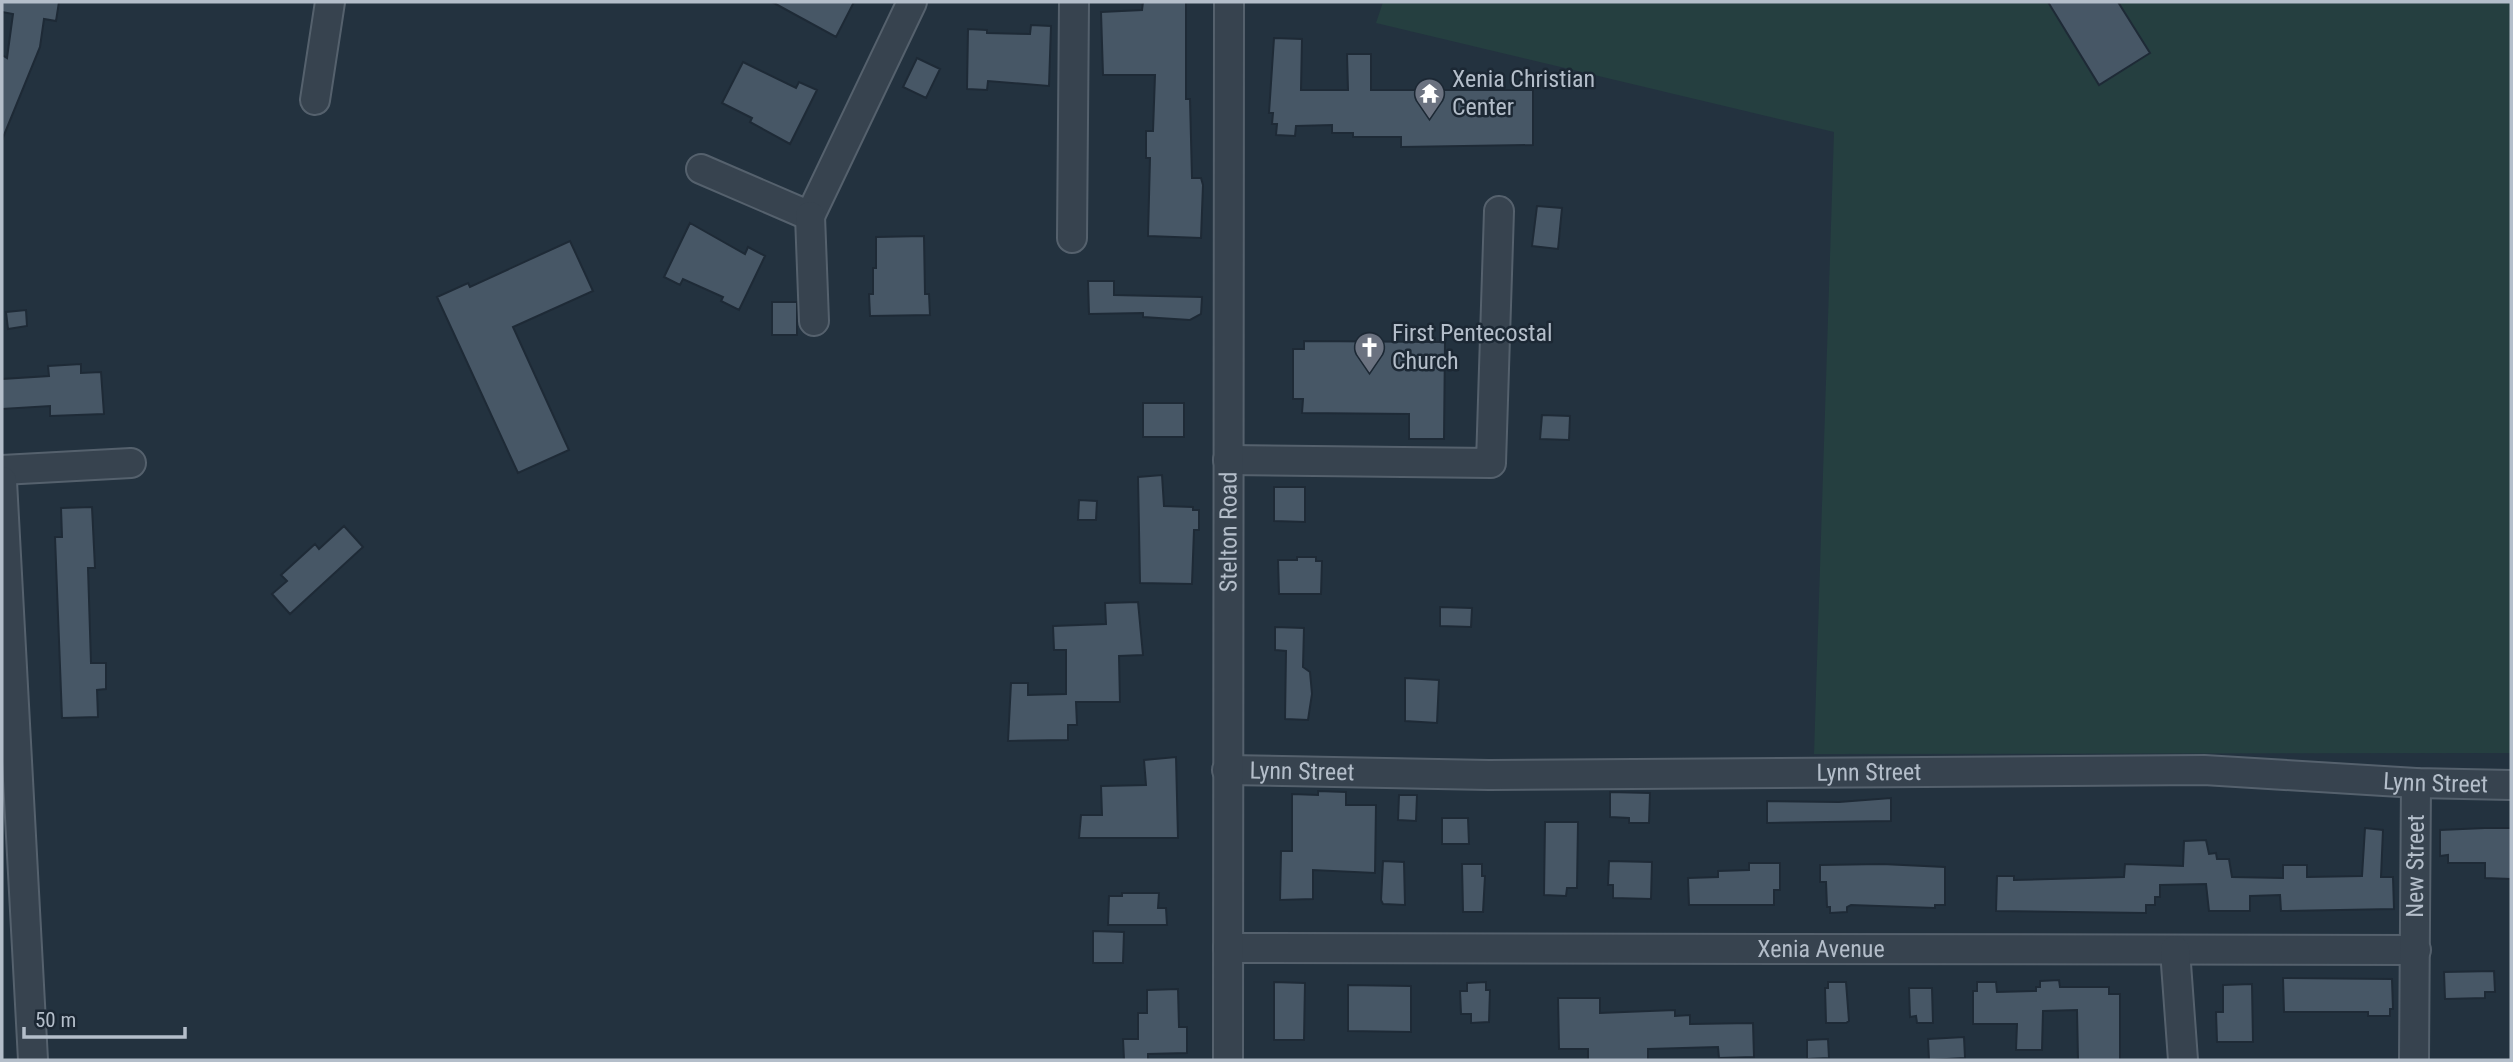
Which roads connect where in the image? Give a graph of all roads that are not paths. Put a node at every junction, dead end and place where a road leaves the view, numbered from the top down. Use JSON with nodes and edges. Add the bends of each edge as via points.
{"nodes":[{"id":1,"x":330,"y":2,"type":"edge"},
{"id":2,"x":912,"y":2,"type":"edge"},
{"id":3,"x":1074,"y":2,"type":"edge"},
{"id":4,"x":1230,"y":2,"type":"edge"},
{"id":5,"x":315,"y":100,"type":"dead end"},
{"id":6,"x":701,"y":169,"type":"dead end"},
{"id":7,"x":1499,"y":211,"type":"dead end"},
{"id":8,"x":810,"y":216,"type":"junction"},
{"id":9,"x":1072,"y":238,"type":"dead end"},
{"id":10,"x":814,"y":321,"type":"dead end"},
{"id":11,"x":1228,"y":460,"type":"junction"},
{"id":12,"x":131,"y":463,"type":"dead end"},
{"id":13,"x":2,"y":470,"type":"edge"},
{"id":14,"x":2,"y":481,"type":"edge"},
{"id":15,"x":1227,"y":770,"type":"junction"},
{"id":16,"x":2416,"y":783,"type":"junction"},
{"id":17,"x":2511,"y":785,"type":"edge"},
{"id":18,"x":1228,"y":948,"type":"junction"},
{"id":19,"x":2175,"y":950,"type":"junction"},
{"id":20,"x":2416,"y":950,"type":"junction"},
{"id":21,"x":33,"y":1060,"type":"edge"},
{"id":22,"x":1228,"y":1060,"type":"edge"},
{"id":23,"x":2183,"y":1060,"type":"edge"},
{"id":24,"x":2414,"y":1060,"type":"edge"}],
"edges":[{"from":1,"to":5,"type":"street"},
{"from":2,"to":8,"type":"street"},
{"from":3,"to":9,"type":"street"},
{"from":4,"to":11,"type":"street","name":"Stelton Road"},
{"from":6,"to":8,"type":"street"},
{"from":7,"to":11,"type":"street","via":[[1491,463]]},
{"from":8,"to":10,"type":"street"},
{"from":11,"to":15,"type":"street","name":"Stelton Road"},
{"from":12,"to":13,"type":"street"},
{"from":14,"to":21,"type":"street"},
{"from":15,"to":16,"type":"street","name":"Lynn Street","via":[[1489,775],[2204,770]]},
{"from":15,"to":18,"type":"street","name":"Stelton Road"},
{"from":16,"to":17,"type":"street","name":"Lynn Street"},
{"from":16,"to":20,"type":"street","name":"New Street"},
{"from":18,"to":19,"type":"street","name":"Xenia Avenue"},
{"from":18,"to":22,"type":"street","name":"Stelton Road"},
{"from":19,"to":20,"type":"street","name":"Xenia Avenue"},
{"from":19,"to":23,"type":"street"},
{"from":20,"to":24,"type":"street","name":"New Street"}]}
